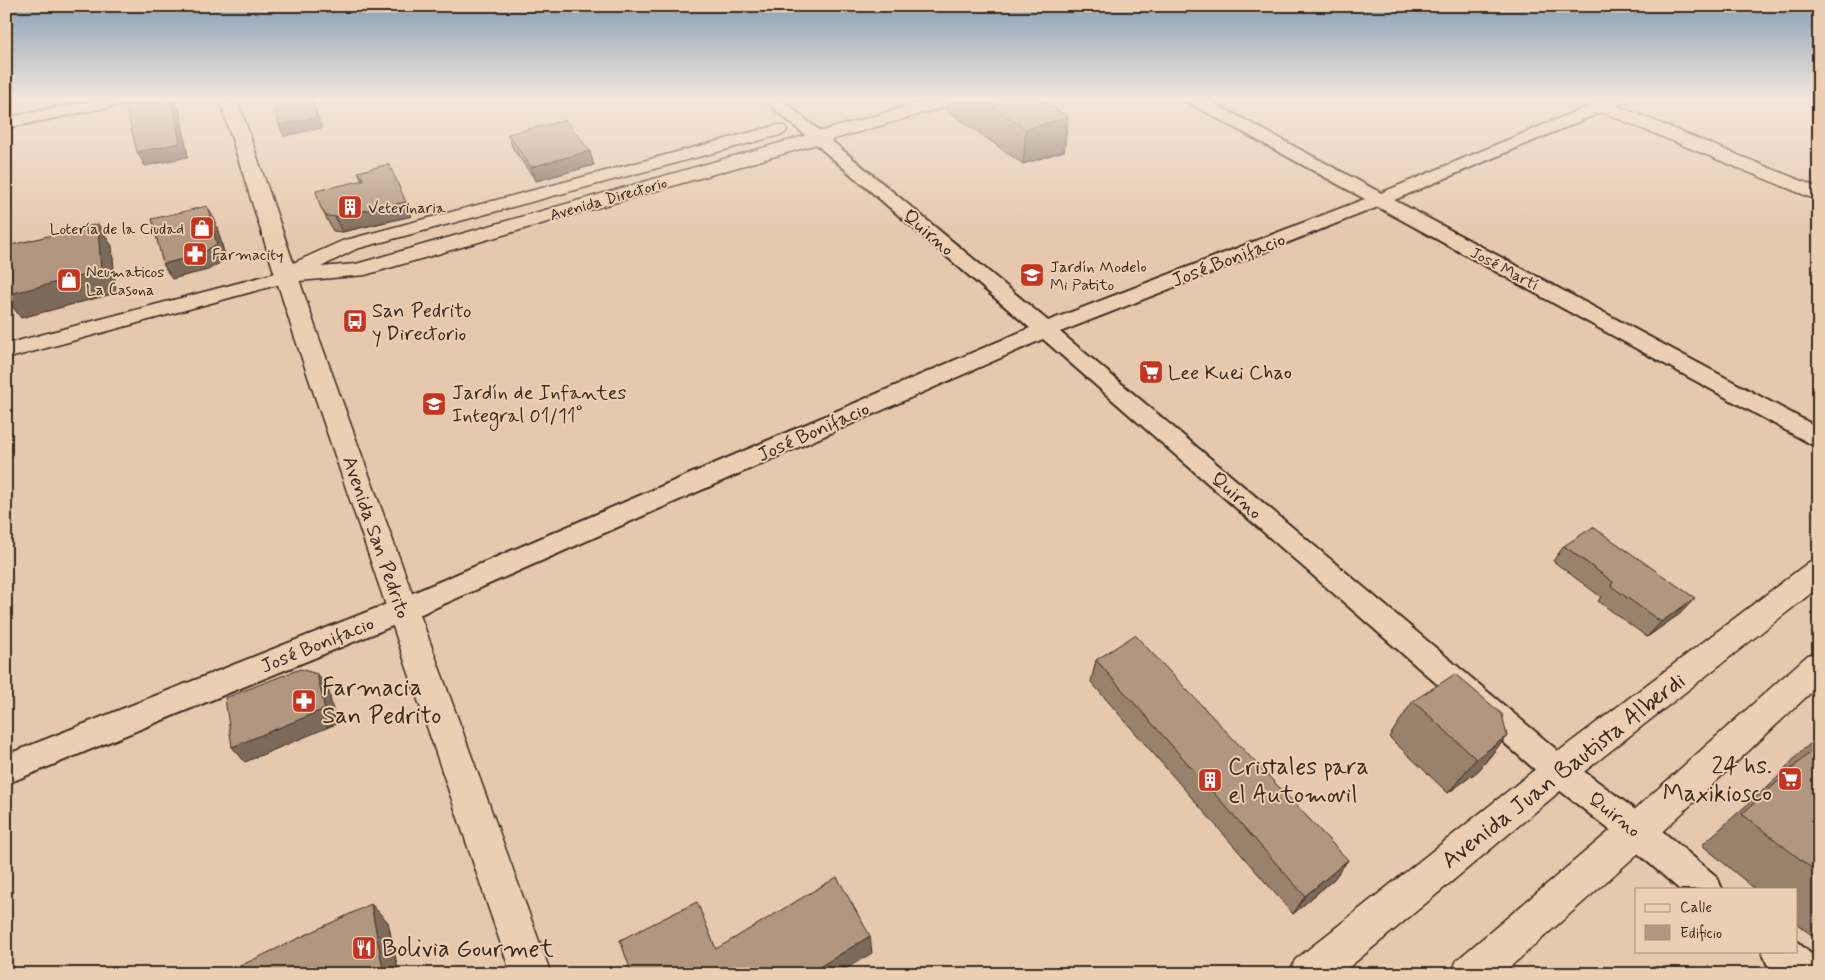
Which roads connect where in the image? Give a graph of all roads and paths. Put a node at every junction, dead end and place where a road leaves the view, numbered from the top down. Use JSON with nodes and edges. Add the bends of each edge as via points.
{"nodes":[{"id":1,"x":243,"y":144,"type":"edge"},
{"id":2,"x":745,"y":144,"type":"edge"},
{"id":3,"x":830,"y":144,"type":"edge"},
{"id":4,"x":1276,"y":144,"type":"edge"},
{"id":5,"x":1514,"y":144,"type":"edge"},
{"id":6,"x":1695,"y":144,"type":"edge"},
{"id":7,"x":1819,"y":195,"type":"edge"},
{"id":8,"x":1379,"y":200,"type":"junction"},
{"id":9,"x":286,"y":276,"type":"junction"},
{"id":10,"x":1045,"y":330,"type":"junction"},
{"id":11,"x":6,"y":352,"type":"edge"},
{"id":12,"x":1819,"y":438,"type":"edge"},
{"id":13,"x":1819,"y":570,"type":"edge"},
{"id":14,"x":402,"y":610,"type":"junction"},
{"id":15,"x":1819,"y":665,"type":"edge"},
{"id":16,"x":6,"y":770,"type":"edge"},
{"id":17,"x":1559,"y":771,"type":"junction"},
{"id":18,"x":1637,"y":831,"type":"junction"},
{"id":19,"x":1705,"y":888,"type":"edge"},
{"id":20,"x":1781,"y":952,"type":"edge"},
{"id":21,"x":531,"y":974,"type":"edge"},
{"id":22,"x":1309,"y":974,"type":"edge"},
{"id":23,"x":1471,"y":974,"type":"edge"},
{"id":24,"x":1806,"y":974,"type":"edge"}],
"edges":[{"from":1,"to":9,"type":"main road","name":"Avenida San Pedrito"},
{"from":2,"to":9,"type":"main road","name":"Avenida Directorio","via":[[349,245]]},
{"from":3,"to":10,"type":"street","name":"Quirno"},
{"from":4,"to":8,"type":"street","name":"José Martí"},
{"from":5,"to":8,"type":"street","name":"José Bonifacio"},
{"from":6,"to":7,"type":"main road"},
{"from":8,"to":10,"type":"street","name":"José Bonifacio"},
{"from":8,"to":12,"type":"street","name":"José Martí"},
{"from":9,"to":11,"type":"main road","name":"Avenida Directorio"},
{"from":9,"to":14,"type":"main road","name":"Avenida San Pedrito"},
{"from":10,"to":14,"type":"street","name":"José Bonifacio"},
{"from":10,"to":17,"type":"street","name":"Quirno"},
{"from":13,"to":17,"type":"main road","name":"Avenida Juan Bautista Alberdi"},
{"from":14,"to":16,"type":"street","name":"José Bonifacio"},
{"from":14,"to":21,"type":"main road","name":"Avenida San Pedrito"},
{"from":15,"to":18,"type":"main road"},
{"from":17,"to":18,"type":"street","name":"Quirno"},
{"from":17,"to":22,"type":"main road","name":"Avenida Juan Bautista Alberdi"},
{"from":18,"to":19,"type":"street","name":"Quirno"},
{"from":18,"to":23,"type":"main road"},
{"from":20,"to":24,"type":"street"}]}
